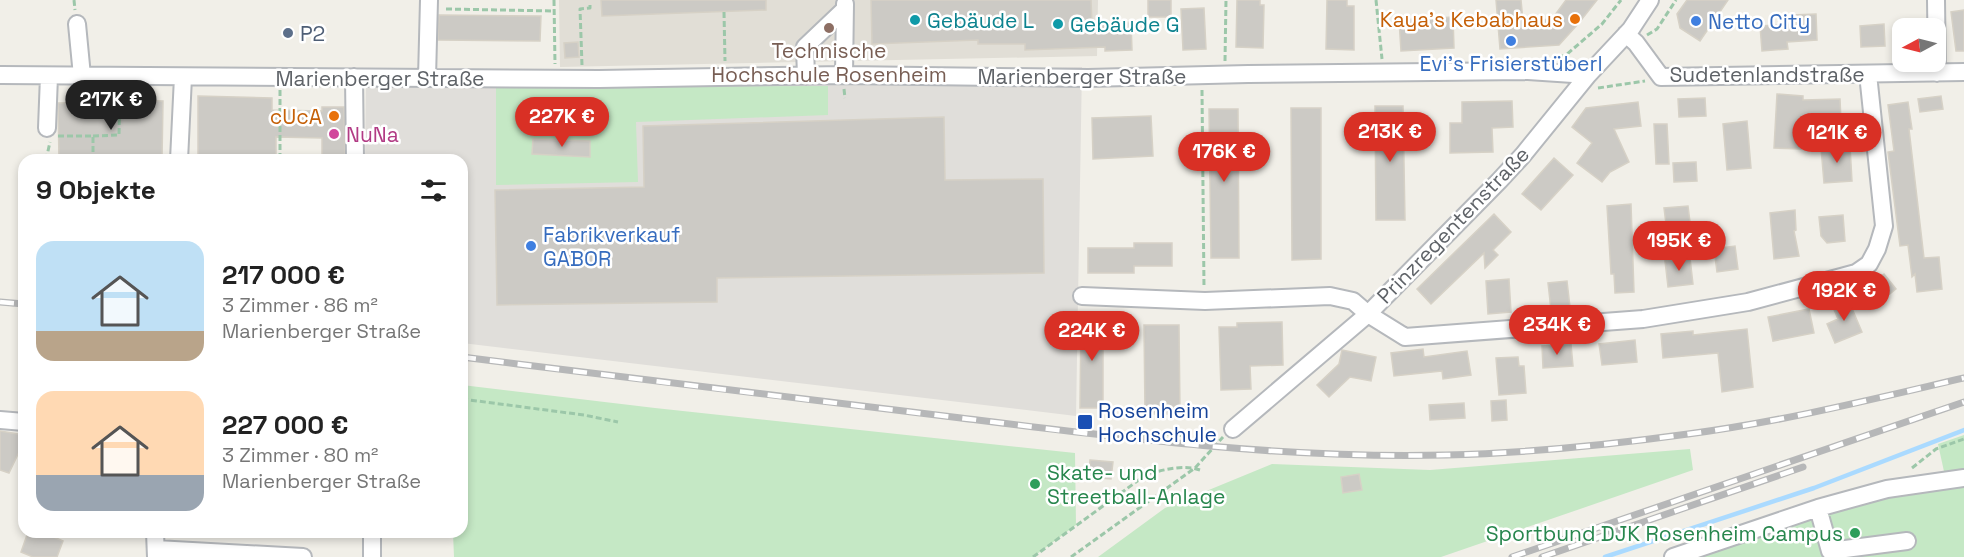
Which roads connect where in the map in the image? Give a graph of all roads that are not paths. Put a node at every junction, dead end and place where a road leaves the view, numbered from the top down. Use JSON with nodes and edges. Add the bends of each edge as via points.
{"nodes":[{"id":1,"x":429,"y":0,"type":"edge"},
{"id":2,"x":1650,"y":0,"type":"edge"},
{"id":3,"x":1936,"y":0,"type":"edge"},
{"id":4,"x":845,"y":4,"type":"edge"},
{"id":5,"x":77,"y":24,"type":"dead end"},
{"id":6,"x":1631,"y":38,"type":"junction"},
{"id":7,"x":1964,"y":72,"type":"edge"},
{"id":8,"x":1937,"y":73,"type":"junction"},
{"id":9,"x":1868,"y":74,"type":"junction"},
{"id":10,"x":1,"y":75,"type":"edge"},
{"id":11,"x":844,"y":75,"type":"junction"},
{"id":12,"x":1588,"y":75,"type":"junction"},
{"id":13,"x":49,"y":76,"type":"junction"},
{"id":14,"x":82,"y":76,"type":"junction"},
{"id":15,"x":806,"y":76,"type":"junction"},
{"id":16,"x":183,"y":77,"type":"junction"},
{"id":17,"x":354,"y":77,"type":"junction"},
{"id":18,"x":427,"y":78,"type":"junction"},
{"id":19,"x":47,"y":128,"type":"dead end"},
{"id":20,"x":179,"y":154,"type":"edge"},
{"id":21,"x":355,"y":154,"type":"edge"},
{"id":22,"x":1082,"y":296,"type":"dead end"},
{"id":23,"x":1368,"y":314,"type":"junction"},
{"id":24,"x":0,"y":420,"type":"edge"},
{"id":25,"x":18,"y":422,"type":"edge"},
{"id":26,"x":1227,"y":434,"type":"road end"},
{"id":27,"x":1964,"y":478,"type":"edge"},
{"id":28,"x":1818,"y":508,"type":"junction"},
{"id":29,"x":372,"y":538,"type":"edge"},
{"id":30,"x":1907,"y":541,"type":"dead end"},
{"id":31,"x":156,"y":546,"type":"edge"},
{"id":32,"x":303,"y":557,"type":"edge"},
{"id":33,"x":372,"y":557,"type":"edge"},
{"id":34,"x":1673,"y":557,"type":"edge"}],
"edges":[{"from":1,"to":18,"type":"street"},
{"from":2,"to":6,"type":"street","name":"Prinzregentenstraße"},
{"from":3,"to":8,"type":"street"},
{"from":4,"to":11,"type":"street"},
{"from":4,"to":15,"type":"street","via":[[805,47]]},
{"from":5,"to":14,"type":"street"},
{"from":6,"to":9,"type":"street","name":"Sudetenlandstraße","via":[[1661,77]]},
{"from":6,"to":12,"type":"street","name":"Prinzregentenstraße"},
{"from":7,"to":8,"type":"street","name":"Sudetenlandstraße"},
{"from":8,"to":9,"type":"street","name":"Sudetenlandstraße"},
{"from":9,"to":23,"type":"street","via":[[1884,226],[1869,264],[1856,273],[1748,302],[1643,319],[1405,337]]},
{"from":10,"to":13,"type":"street","name":"Marienberger Straße"},
{"from":11,"to":12,"type":"street","name":"Marienberger Straße","via":[[1088,78],[1535,71]]},
{"from":11,"to":15,"type":"street","name":"Marienberger Straße"},
{"from":12,"to":23,"type":"street","name":"Prinzregentenstraße","via":[[1523,155]]},
{"from":13,"to":14,"type":"street","name":"Marienberger Straße"},
{"from":13,"to":19,"type":"street"},
{"from":14,"to":16,"type":"street","name":"Marienberger Straße"},
{"from":15,"to":18,"type":"street","name":"Marienberger Straße"},
{"from":16,"to":17,"type":"street","name":"Marienberger Straße"},
{"from":16,"to":20,"type":"street"},
{"from":17,"to":18,"type":"street","name":"Marienberger Straße"},
{"from":17,"to":21,"type":"street"},
{"from":22,"to":23,"type":"street","via":[[1205,301],[1330,296],[1353,301]]},
{"from":23,"to":26,"type":"street","name":"Prinzregentenstraße"},
{"from":24,"to":25,"type":"street"},
{"from":27,"to":28,"type":"street","via":[[1887,489]]},
{"from":28,"to":30,"type":"street","via":[[1830,551]]},
{"from":28,"to":34,"type":"street"},
{"from":29,"to":33,"type":"street"},
{"from":31,"to":32,"type":"street"}]}
